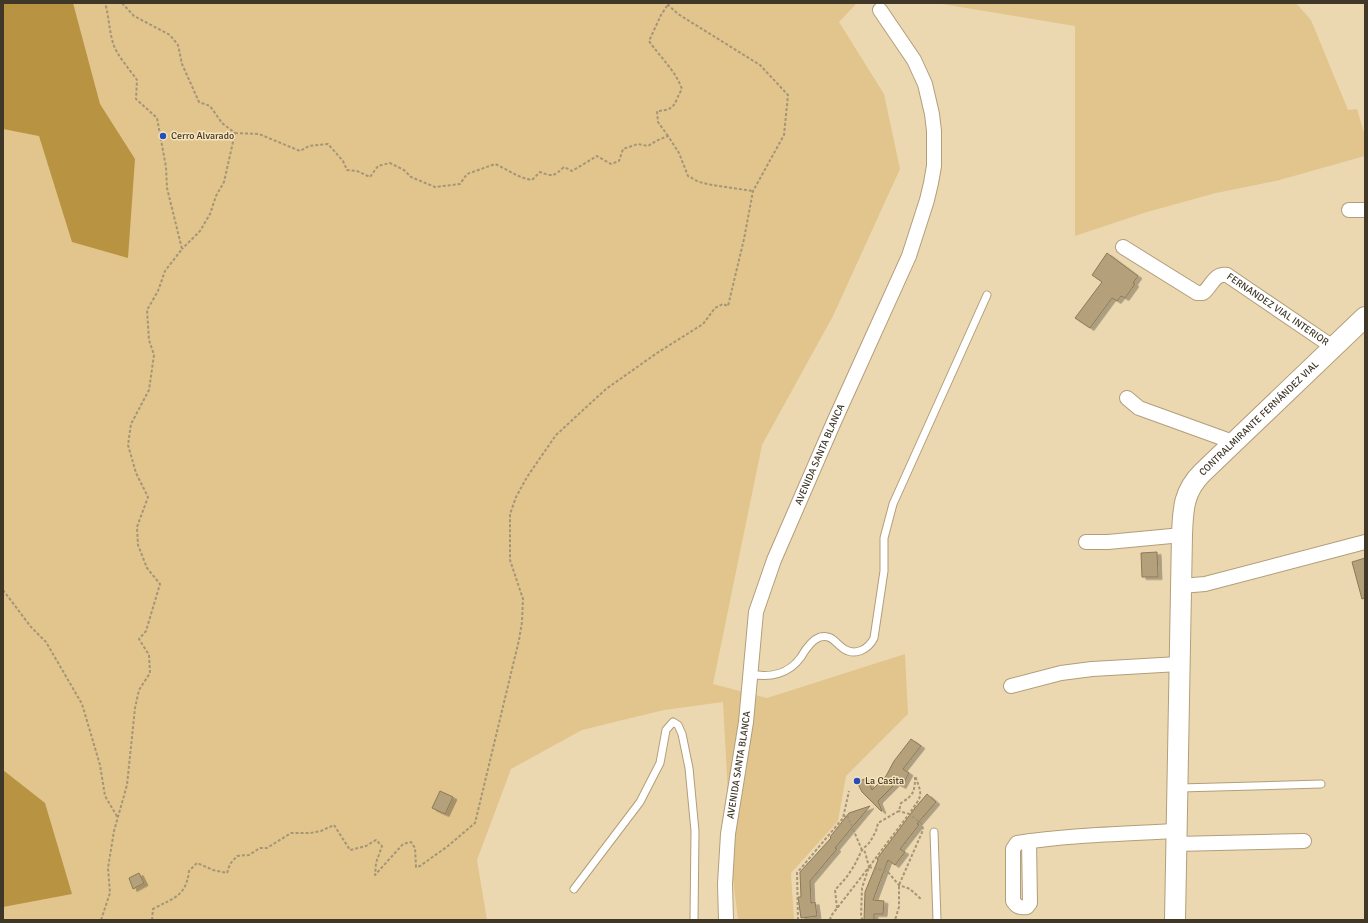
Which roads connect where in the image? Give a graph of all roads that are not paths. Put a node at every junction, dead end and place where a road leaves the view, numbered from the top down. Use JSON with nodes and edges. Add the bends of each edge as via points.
{"nodes":[{"id":1,"x":880,"y":10,"type":"dead end"},
{"id":2,"x":1349,"y":210,"type":"dead end"},
{"id":3,"x":1365,"y":210,"type":"edge"},
{"id":4,"x":1123,"y":247,"type":"dead end"},
{"id":5,"x":987,"y":296,"type":"dead end"},
{"id":6,"x":1365,"y":317,"type":"edge"},
{"id":7,"x":1334,"y":347,"type":"junction"},
{"id":8,"x":1127,"y":398,"type":"dead end"},
{"id":9,"x":1233,"y":442,"type":"junction"},
{"id":10,"x":1182,"y":535,"type":"junction"},
{"id":11,"x":1086,"y":542,"type":"dead end"},
{"id":12,"x":1365,"y":542,"type":"edge"},
{"id":13,"x":1181,"y":586,"type":"junction"},
{"id":14,"x":1179,"y":664,"type":"junction"},
{"id":15,"x":751,"y":674,"type":"junction"},
{"id":16,"x":1012,"y":686,"type":"dead end"},
{"id":17,"x":1321,"y":784,"type":"dead end"},
{"id":18,"x":1177,"y":788,"type":"junction"},
{"id":19,"x":934,"y":832,"type":"dead end"},
{"id":20,"x":1176,"y":838,"type":"junction"},
{"id":21,"x":1030,"y":841,"type":"dead end"},
{"id":22,"x":1304,"y":841,"type":"dead end"},
{"id":23,"x":574,"y":889,"type":"dead end"},
{"id":24,"x":694,"y":920,"type":"edge"},
{"id":25,"x":726,"y":920,"type":"edge"},
{"id":26,"x":937,"y":920,"type":"edge"},
{"id":27,"x":1175,"y":920,"type":"edge"}],
"edges":[{"from":1,"to":15,"type":"street","name":"AVENIDA SANTA BLANCA","via":[[914,60],[928,97],[934,131],[932,183],[909,256],[774,560],[756,612]]},
{"from":2,"to":3,"type":"street"},
{"from":4,"to":7,"type":"street","name":"FERNANDEZ VIAL INTERIOR","via":[[1197,293],[1203,294],[1214,278],[1222,274],[1227,275]]},
{"from":5,"to":15,"type":"lane","via":[[893,504],[884,538],[884,571],[872,643],[864,650],[854,652],[845,650],[829,637],[818,638],[788,669],[775,675]]},
{"from":6,"to":7,"type":"main road","name":"CONTRALMIRANTE FERNÁNDEZ VIAL"},
{"from":7,"to":9,"type":"main road","name":"CONTRALMIRANTE FERNÁNDEZ VIAL"},
{"from":8,"to":9,"type":"street","via":[[1139,408]]},
{"from":9,"to":10,"type":"main road","name":"CONTRALMIRANTE FERNÁNDEZ VIAL","via":[[1196,478],[1189,490],[1183,509]]},
{"from":10,"to":11,"type":"street"},
{"from":10,"to":13,"type":"main road","name":"CONTRALMIRANTE FERNÁNDEZ VIAL"},
{"from":12,"to":13,"type":"street","via":[[1205,584]]},
{"from":13,"to":14,"type":"main road","name":"CONTRALMIRANTE FERNÁNDEZ VIAL"},
{"from":14,"to":16,"type":"street","via":[[1092,669],[1062,673]]},
{"from":14,"to":18,"type":"main road","name":"CONTRALMIRANTE FERNÁNDEZ VIAL"},
{"from":15,"to":25,"type":"street","name":"AVENIDA SANTA BLANCA","via":[[728,834],[724,884]]},
{"from":17,"to":18,"type":"lane"},
{"from":18,"to":20,"type":"main road","name":"CONTRALMIRANTE FERNÁNDEZ VIAL"},
{"from":19,"to":26,"type":"lane"},
{"from":20,"to":21,"type":"street","via":[[1081,836]]},
{"from":20,"to":22,"type":"street"},
{"from":20,"to":27,"type":"main road","name":"CONTRALMIRANTE FERNÁNDEZ VIAL"},
{"from":23,"to":24,"type":"lane","via":[[640,802],[660,763],[666,730],[673,722],[678,725],[682,734],[694,823]]}]}
